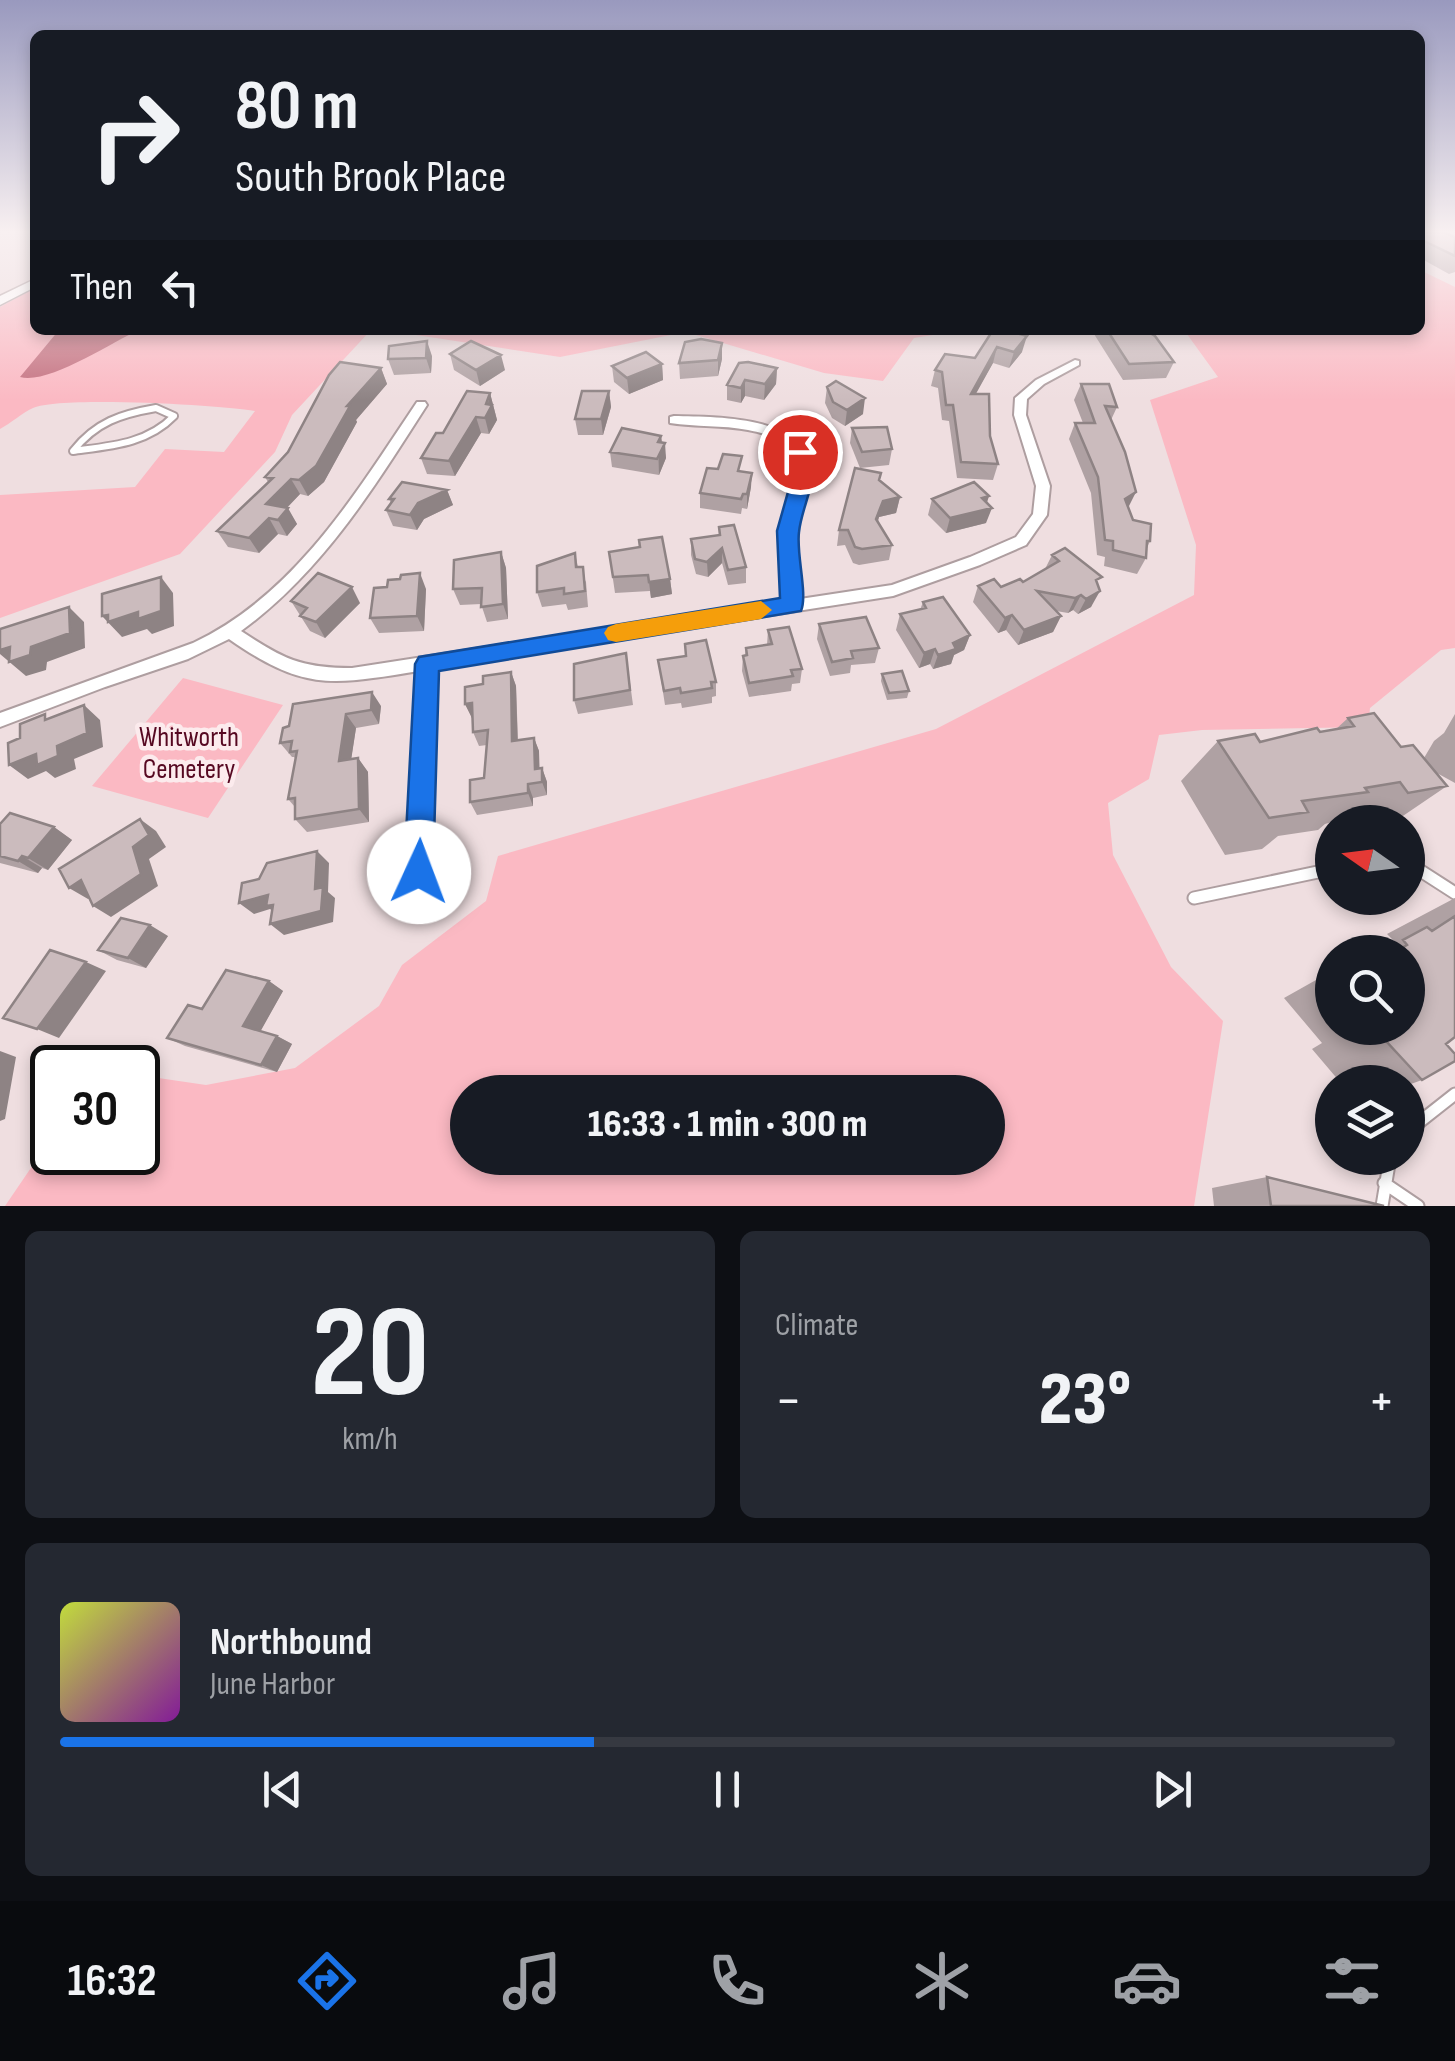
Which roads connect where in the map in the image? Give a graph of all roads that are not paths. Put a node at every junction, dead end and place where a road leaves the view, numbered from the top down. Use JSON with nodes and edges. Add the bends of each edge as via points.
{"nodes":[{"id":1,"x":24,"y":288,"type":"edge"},
{"id":2,"x":0,"y":302,"type":"edge"},
{"id":3,"x":1074,"y":363,"type":"dead end"},
{"id":4,"x":421,"y":405,"type":"dead end"},
{"id":5,"x":674,"y":420,"type":"dead end"},
{"id":6,"x":130,"y":443,"type":"joint"},
{"id":7,"x":792,"y":604,"type":"junction"},
{"id":8,"x":229,"y":631,"type":"junction"},
{"id":9,"x":427,"y":664,"type":"junction"},
{"id":10,"x":0,"y":720,"type":"edge"},
{"id":11,"x":419,"y":872,"type":"dead end"},
{"id":12,"x":1315,"y":873,"type":"edge"},
{"id":13,"x":1425,"y":873,"type":"edge"},
{"id":14,"x":1455,"y":892,"type":"edge"},
{"id":15,"x":1194,"y":898,"type":"dead end"},
{"id":16,"x":1455,"y":1094,"type":"edge"},
{"id":17,"x":1425,"y":1118,"type":"edge"},
{"id":18,"x":1386,"y":1175,"type":"edge"},
{"id":19,"x":1384,"y":1182,"type":"junction"},
{"id":20,"x":1382,"y":1206,"type":"edge"},
{"id":21,"x":1418,"y":1206,"type":"edge"}],
"edges":[{"from":1,"to":2,"type":"street"},
{"from":3,"to":7,"type":"street","via":[[1021,398],[1020,415],[1044,486],[1040,515],[1021,541],[893,590]]},
{"from":4,"to":8,"type":"street","via":[[315,551]]},
{"from":5,"to":7,"type":"street","via":[[755,427],[800,452],[805,467],[788,531]]},
{"from":6,"to":6,"type":"lane","via":[[92,448],[73,451],[89,428],[124,413],[156,408],[174,416],[163,430]]},
{"from":7,"to":9,"type":"street"},
{"from":8,"to":9,"type":"street","via":[[282,668],[316,676]]},
{"from":8,"to":10,"type":"street","via":[[171,660]]},
{"from":9,"to":11,"type":"street"},
{"from":12,"to":15,"type":"lane"},
{"from":13,"to":14,"type":"lane"},
{"from":16,"to":17,"type":"lane"},
{"from":18,"to":19,"type":"lane"},
{"from":19,"to":20,"type":"lane"},
{"from":19,"to":21,"type":"lane"}]}
